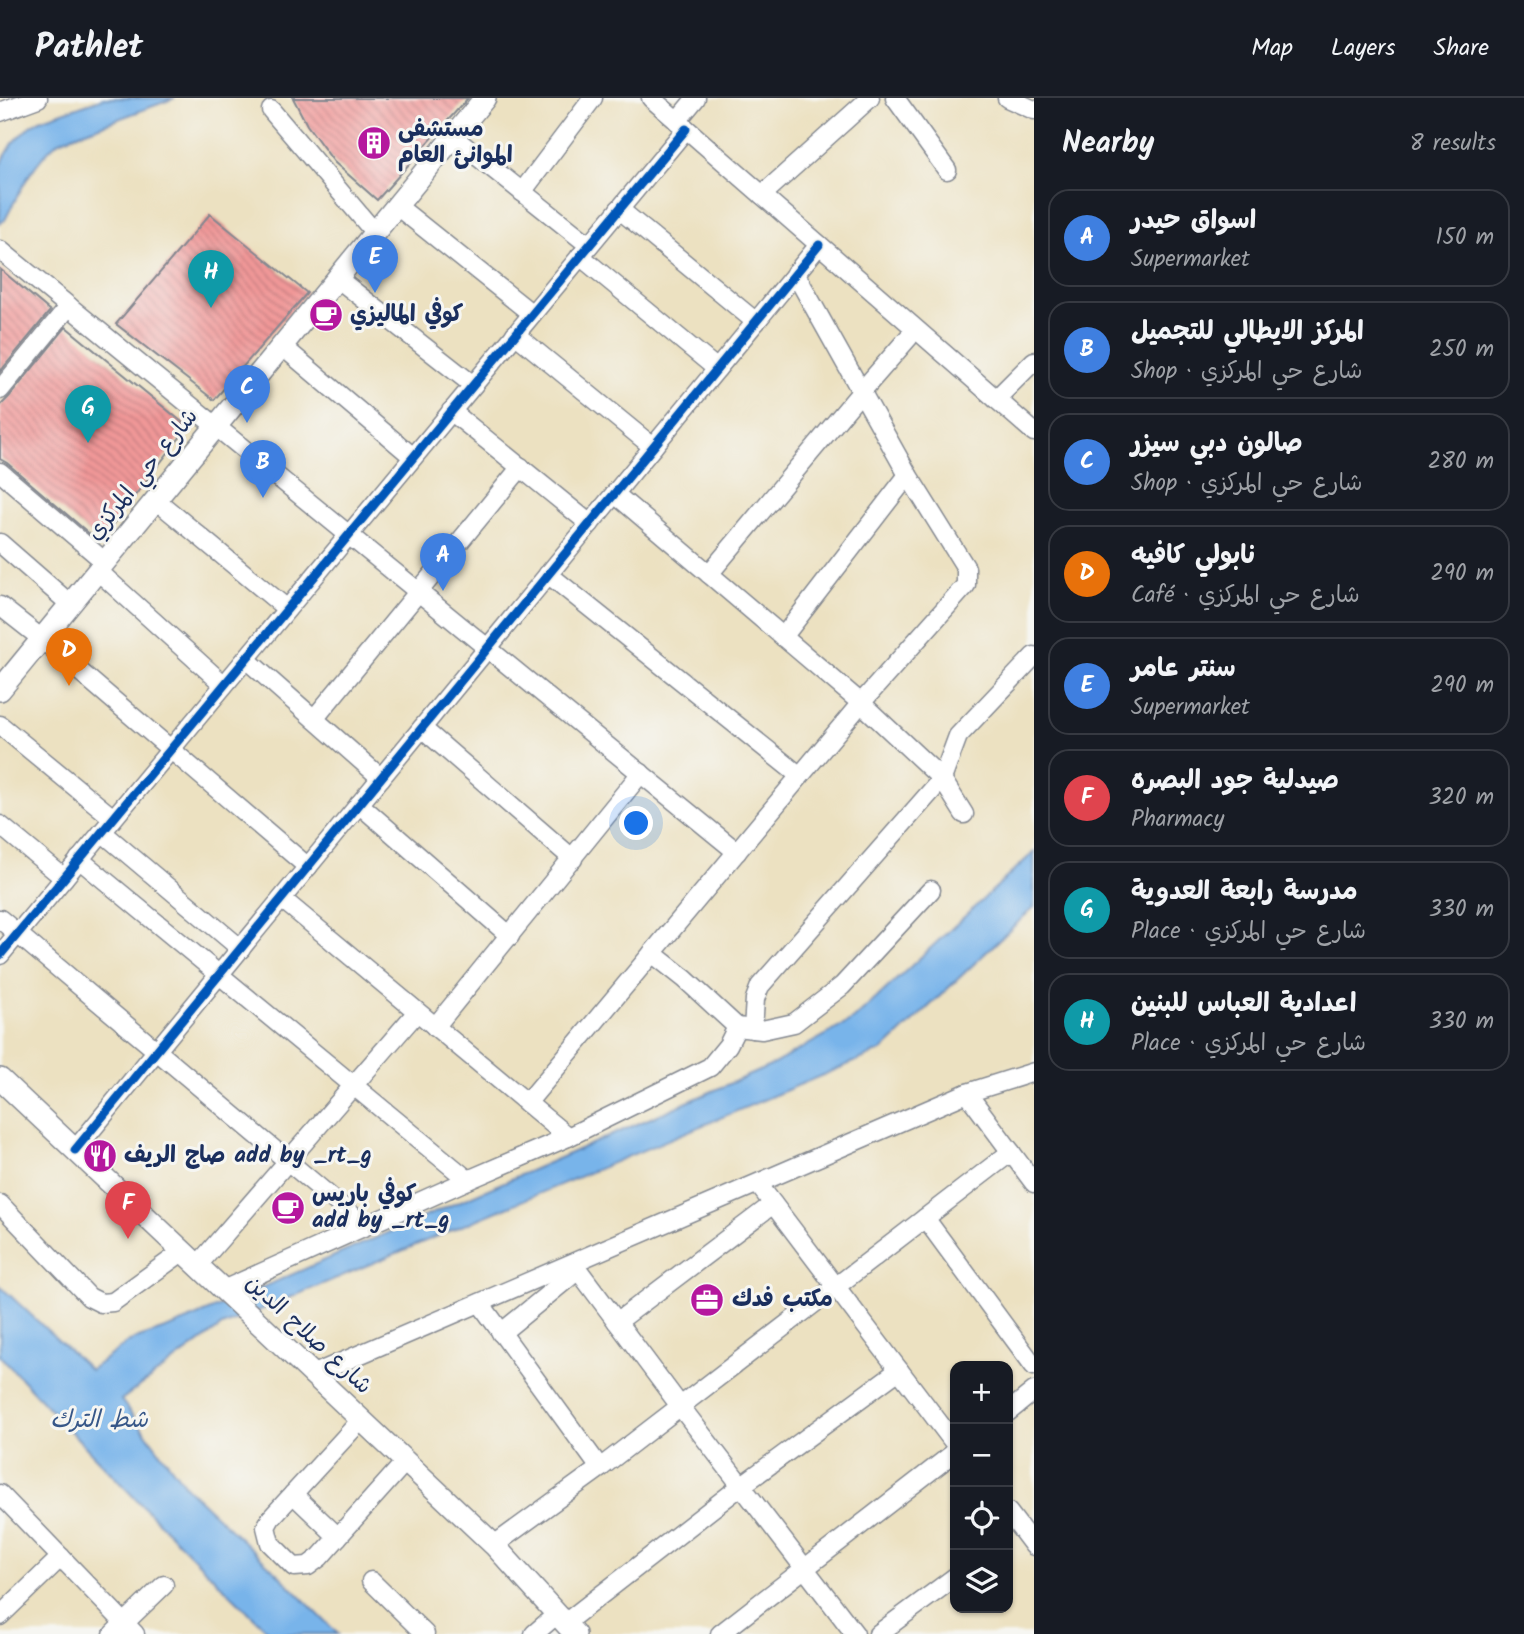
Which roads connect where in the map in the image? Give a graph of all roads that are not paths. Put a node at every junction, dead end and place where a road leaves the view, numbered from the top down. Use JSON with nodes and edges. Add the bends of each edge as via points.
{"nodes":[{"id":1,"x":38,"y":98,"type":"edge"},
{"id":2,"x":485,"y":98,"type":"edge"},
{"id":3,"x":593,"y":98,"type":"edge"},
{"id":4,"x":650,"y":98,"type":"edge"},
{"id":5,"x":696,"y":98,"type":"edge"},
{"id":6,"x":870,"y":98,"type":"edge"},
{"id":7,"x":895,"y":98,"type":"edge"},
{"id":8,"x":1007,"y":98,"type":"edge"},
{"id":9,"x":271,"y":110,"type":"dead end"},
{"id":10,"x":1034,"y":110,"type":"edge"},
{"id":11,"x":0,"y":112,"type":"edge"},
{"id":12,"x":681,"y":125,"type":"junction"},
{"id":13,"x":453,"y":137,"type":"junction"},
{"id":14,"x":947,"y":170,"type":"dead end"},
{"id":15,"x":522,"y":192,"type":"junction"},
{"id":16,"x":762,"y":195,"type":"junction"},
{"id":17,"x":397,"y":206,"type":"junction"},
{"id":18,"x":620,"y":209,"type":"junction"},
{"id":19,"x":375,"y":233,"type":"junction"},
{"id":20,"x":819,"y":245,"type":"junction"},
{"id":21,"x":0,"y":250,"type":"edge"},
{"id":22,"x":584,"y":251,"type":"junction"},
{"id":23,"x":795,"y":273,"type":"junction"},
{"id":24,"x":337,"y":278,"type":"junction"},
{"id":25,"x":69,"y":306,"type":"junction"},
{"id":26,"x":532,"y":314,"type":"junction"},
{"id":27,"x":756,"y":322,"type":"junction"},
{"id":28,"x":515,"y":334,"type":"junction"},
{"id":29,"x":909,"y":337,"type":"dead end"},
{"id":30,"x":282,"y":346,"type":"junction"},
{"id":31,"x":1034,"y":360,"type":"edge"},
{"id":32,"x":717,"y":369,"type":"junction"},
{"id":33,"x":473,"y":385,"type":"junction"},
{"id":34,"x":0,"y":390,"type":"edge"},
{"id":35,"x":861,"y":392,"type":"junction"},
{"id":36,"x":996,"y":399,"type":"junction"},
{"id":37,"x":451,"y":411,"type":"junction"},
{"id":38,"x":216,"y":426,"type":"junction"},
{"id":39,"x":1034,"y":432,"type":"edge"},
{"id":40,"x":653,"y":446,"type":"junction"},
{"id":41,"x":413,"y":457,"type":"junction"},
{"id":42,"x":520,"y":467,"type":"junction"},
{"id":43,"x":0,"y":472,"type":"edge"},
{"id":44,"x":908,"y":475,"type":"junction"},
{"id":45,"x":615,"y":494,"type":"junction"},
{"id":46,"x":156,"y":500,"type":"junction"},
{"id":47,"x":590,"y":524,"type":"junction"},
{"id":48,"x":349,"y":535,"type":"junction"},
{"id":49,"x":0,"y":543,"type":"edge"},
{"id":50,"x":101,"y":566,"type":"junction"},
{"id":51,"x":548,"y":574,"type":"junction"},
{"id":52,"x":709,"y":574,"type":"junction"},
{"id":53,"x":418,"y":592,"type":"junction"},
{"id":54,"x":70,"y":604,"type":"junction"},
{"id":55,"x":0,"y":606,"type":"edge"},
{"id":56,"x":287,"y":609,"type":"junction"},
{"id":57,"x":783,"y":637,"type":"junction"},
{"id":58,"x":42,"y":639,"type":"junction"},
{"id":59,"x":488,"y":648,"type":"junction"},
{"id":60,"x":1034,"y":656,"type":"edge"},
{"id":61,"x":246,"y":659,"type":"junction"},
{"id":62,"x":224,"y":685,"type":"junction"},
{"id":63,"x":0,"y":690,"type":"edge"},
{"id":64,"x":861,"y":703,"type":"junction"},
{"id":65,"x":314,"y":719,"type":"junction"},
{"id":66,"x":0,"y":724,"type":"edge"},
{"id":67,"x":422,"y":728,"type":"junction"},
{"id":68,"x":170,"y":750,"type":"junction"},
{"id":69,"x":641,"y":774,"type":"junction"},
{"id":70,"x":800,"y":776,"type":"junction"},
{"id":71,"x":381,"y":778,"type":"junction"},
{"id":72,"x":942,"y":779,"type":"junction"},
{"id":73,"x":359,"y":804,"type":"junction"},
{"id":74,"x":964,"y":814,"type":"dead end"},
{"id":75,"x":0,"y":825,"type":"edge"},
{"id":76,"x":107,"y":825,"type":"junction"},
{"id":77,"x":737,"y":852,"type":"junction"},
{"id":78,"x":79,"y":859,"type":"junction"},
{"id":79,"x":573,"y":859,"type":"junction"},
{"id":80,"x":308,"y":867,"type":"junction"},
{"id":81,"x":64,"y":878,"type":"junction"},
{"id":82,"x":932,"y":890,"type":"dead end"},
{"id":83,"x":282,"y":899,"type":"junction"},
{"id":84,"x":0,"y":919,"type":"edge"},
{"id":85,"x":17,"y":934,"type":"junction"},
{"id":86,"x":510,"y":936,"type":"junction"},
{"id":87,"x":241,"y":949,"type":"junction"},
{"id":88,"x":652,"y":953,"type":"junction"},
{"id":89,"x":0,"y":955,"type":"edge"},
{"id":90,"x":219,"y":975,"type":"junction"},
{"id":91,"x":417,"y":1012,"type":"junction"},
{"id":92,"x":435,"y":1027,"type":"junction"},
{"id":93,"x":745,"y":1028,"type":"junction"},
{"id":94,"x":157,"y":1051,"type":"junction"},
{"id":95,"x":1034,"y":1072,"type":"edge"},
{"id":96,"x":0,"y":1079,"type":"edge"},
{"id":97,"x":353,"y":1085,"type":"junction"},
{"id":98,"x":967,"y":1093,"type":"junction"},
{"id":99,"x":527,"y":1103,"type":"junction"},
{"id":100,"x":568,"y":1137,"type":"junction"},
{"id":101,"x":75,"y":1150,"type":"junction"},
{"id":102,"x":1011,"y":1152,"type":"junction"},
{"id":103,"x":288,"y":1161,"type":"junction"},
{"id":104,"x":468,"y":1180,"type":"junction"},
{"id":105,"x":1034,"y":1183,"type":"edge"},
{"id":106,"x":758,"y":1184,"type":"junction"},
{"id":107,"x":0,"y":1204,"type":"edge"},
{"id":108,"x":773,"y":1204,"type":"junction"},
{"id":109,"x":925,"y":1218,"type":"junction"},
{"id":110,"x":365,"y":1226,"type":"junction"},
{"id":111,"x":190,"y":1259,"type":"junction"},
{"id":112,"x":576,"y":1267,"type":"junction"},
{"id":113,"x":835,"y":1287,"type":"junction"},
{"id":114,"x":223,"y":1290,"type":"junction"},
{"id":115,"x":480,"y":1303,"type":"junction"},
{"id":116,"x":617,"y":1322,"type":"junction"},
{"id":117,"x":501,"y":1332,"type":"junction"},
{"id":118,"x":1034,"y":1366,"type":"edge"},
{"id":119,"x":898,"y":1370,"type":"junction"},
{"id":120,"x":312,"y":1375,"type":"junction"},
{"id":121,"x":1034,"y":1391,"type":"edge"},
{"id":122,"x":680,"y":1406,"type":"junction"},
{"id":123,"x":1013,"y":1408,"type":"edge"},
{"id":124,"x":361,"y":1420,"type":"junction"},
{"id":125,"x":950,"y":1438,"type":"edge"},
{"id":126,"x":950,"y":1456,"type":"edge"},
{"id":127,"x":405,"y":1462,"type":"junction"},
{"id":128,"x":600,"y":1468,"type":"junction"},
{"id":129,"x":741,"y":1486,"type":"junction"},
{"id":130,"x":0,"y":1494,"type":"edge"},
{"id":131,"x":293,"y":1494,"type":"junction"},
{"id":132,"x":1014,"y":1534,"type":"edge"},
{"id":133,"x":338,"y":1537,"type":"junction"},
{"id":134,"x":494,"y":1545,"type":"junction"},
{"id":135,"x":1034,"y":1546,"type":"edge"},
{"id":136,"x":61,"y":1557,"type":"junction"},
{"id":137,"x":805,"y":1569,"type":"junction"},
{"id":138,"x":371,"y":1581,"type":"dead end"},
{"id":139,"x":950,"y":1581,"type":"edge"},
{"id":140,"x":164,"y":1585,"type":"dead end"},
{"id":141,"x":0,"y":1616,"type":"edge"},
{"id":142,"x":566,"y":1623,"type":"edge"},
{"id":143,"x":124,"y":1630,"type":"edge"},
{"id":144,"x":725,"y":1632,"type":"edge"},
{"id":145,"x":425,"y":1634,"type":"edge"},
{"id":146,"x":534,"y":1634,"type":"edge"},
{"id":147,"x":855,"y":1634,"type":"edge"},
{"id":148,"x":878,"y":1634,"type":"edge"}],
"edges":[{"from":1,"to":11,"type":"street"},
{"from":2,"to":13,"type":"main road","name":"شارع حي المركزي"},
{"from":3,"to":15,"type":"street"},
{"from":4,"to":12,"type":"street"},
{"from":5,"to":12,"type":"street"},
{"from":6,"to":16,"type":"street"},
{"from":7,"to":14,"type":"street"},
{"from":8,"to":10,"type":"street"},
{"from":9,"to":19,"type":"street"},
{"from":12,"to":16,"type":"street"},
{"from":12,"to":18,"type":"street"},
{"from":13,"to":15,"type":"street"},
{"from":13,"to":17,"type":"main road","name":"شارع حي المركزي"},
{"from":15,"to":22,"type":"street"},
{"from":16,"to":20,"type":"street"},
{"from":17,"to":19,"type":"main road","name":"شارع حي المركزي"},
{"from":17,"to":26,"type":"street"},
{"from":18,"to":22,"type":"street"},
{"from":18,"to":27,"type":"street"},
{"from":19,"to":24,"type":"main road","name":"شارع حي المركزي"},
{"from":20,"to":23,"type":"street"},
{"from":20,"to":36,"type":"street"},
{"from":21,"to":25,"type":"street"},
{"from":22,"to":26,"type":"street"},
{"from":22,"to":32,"type":"street"},
{"from":23,"to":27,"type":"street"},
{"from":23,"to":35,"type":"street"},
{"from":24,"to":30,"type":"main road","name":"شارع حي المركزي"},
{"from":24,"to":33,"type":"street"},
{"from":25,"to":34,"type":"street"},
{"from":25,"to":38,"type":"street"},
{"from":26,"to":28,"type":"street"},
{"from":27,"to":32,"type":"street"},
{"from":28,"to":33,"type":"street"},
{"from":28,"to":40,"type":"street"},
{"from":29,"to":35,"type":"street"},
{"from":30,"to":38,"type":"main road","name":"شارع حي المركزي"},
{"from":30,"to":41,"type":"street"},
{"from":31,"to":36,"type":"street"},
{"from":32,"to":40,"type":"street"},
{"from":33,"to":37,"type":"street"},
{"from":35,"to":44,"type":"street"},
{"from":35,"to":52,"type":"street"},
{"from":36,"to":39,"type":"street"},
{"from":37,"to":41,"type":"street"},
{"from":37,"to":42,"type":"street"},
{"from":38,"to":46,"type":"main road","name":"شارع حي المركزي"},
{"from":38,"to":48,"type":"street"},
{"from":40,"to":45,"type":"street"},
{"from":41,"to":48,"type":"street"},
{"from":42,"to":47,"type":"street"},
{"from":42,"to":53,"type":"street"},
{"from":43,"to":50,"type":"street"},
{"from":44,"to":57,"type":"street"},
{"from":44,"to":64,"type":"street","via":[[966,568],[966,585]]},
{"from":45,"to":47,"type":"street"},
{"from":45,"to":52,"type":"street"},
{"from":46,"to":50,"type":"main road","name":"شارع حي المركزي"},
{"from":46,"to":56,"type":"street"},
{"from":47,"to":51,"type":"street"},
{"from":48,"to":53,"type":"street"},
{"from":48,"to":56,"type":"street"},
{"from":49,"to":54,"type":"street"},
{"from":50,"to":54,"type":"main road","name":"شارع حي المركزي"},
{"from":50,"to":62,"type":"street"},
{"from":51,"to":59,"type":"street"},
{"from":51,"to":70,"type":"street"},
{"from":52,"to":57,"type":"street"},
{"from":53,"to":59,"type":"street"},
{"from":53,"to":65,"type":"street"},
{"from":54,"to":58,"type":"main road","name":"شارع حي المركزي"},
{"from":55,"to":58,"type":"street"},
{"from":56,"to":61,"type":"street"},
{"from":57,"to":64,"type":"street"},
{"from":58,"to":63,"type":"main road","name":"شارع حي المركزي"},
{"from":58,"to":68,"type":"street"},
{"from":59,"to":67,"type":"street"},
{"from":59,"to":69,"type":"street"},
{"from":60,"to":72,"type":"street","via":[[958,736]]},
{"from":61,"to":62,"type":"street"},
{"from":61,"to":65,"type":"street"},
{"from":62,"to":68,"type":"street"},
{"from":64,"to":70,"type":"street"},
{"from":64,"to":72,"type":"street"},
{"from":65,"to":71,"type":"street"},
{"from":66,"to":76,"type":"street"},
{"from":67,"to":71,"type":"street"},
{"from":67,"to":79,"type":"street"},
{"from":68,"to":76,"type":"street"},
{"from":68,"to":80,"type":"street"},
{"from":69,"to":77,"type":"street"},
{"from":69,"to":79,"type":"street"},
{"from":70,"to":77,"type":"street"},
{"from":71,"to":73,"type":"street"},
{"from":72,"to":74,"type":"street"},
{"from":72,"to":93,"type":"street","via":[[760,986]]},
{"from":73,"to":80,"type":"street"},
{"from":73,"to":86,"type":"street"},
{"from":75,"to":81,"type":"street"},
{"from":76,"to":78,"type":"street"},
{"from":76,"to":87,"type":"street"},
{"from":77,"to":88,"type":"street"},
{"from":78,"to":81,"type":"street"},
{"from":78,"to":90,"type":"street"},
{"from":79,"to":86,"type":"street"},
{"from":80,"to":83,"type":"street"},
{"from":81,"to":85,"type":"street"},
{"from":82,"to":93,"type":"street","via":[[842,986],[794,1023],[762,1030]]},
{"from":83,"to":87,"type":"street"},
{"from":83,"to":91,"type":"street"},
{"from":84,"to":85,"type":"street"},
{"from":85,"to":89,"type":"street"},
{"from":85,"to":94,"type":"street"},
{"from":86,"to":92,"type":"street"},
{"from":87,"to":90,"type":"street"},
{"from":88,"to":93,"type":"street"},
{"from":88,"to":99,"type":"street"},
{"from":90,"to":94,"type":"street"},
{"from":90,"to":97,"type":"street"},
{"from":91,"to":92,"type":"street"},
{"from":91,"to":97,"type":"street"},
{"from":92,"to":99,"type":"street"},
{"from":93,"to":100,"type":"street","via":[[710,1067]]},
{"from":94,"to":101,"type":"street"},
{"from":94,"to":103,"type":"street"},
{"from":95,"to":98,"type":"street"},
{"from":96,"to":101,"type":"main road","name":"شارع صلاح الدين"},
{"from":97,"to":103,"type":"street"},
{"from":97,"to":104,"type":"street"},
{"from":98,"to":102,"type":"street"},
{"from":98,"to":106,"type":"street"},
{"from":99,"to":100,"type":"street"},
{"from":100,"to":104,"type":"street"},
{"from":101,"to":111,"type":"main road","name":"شارع صلاح الدين"},
{"from":102,"to":105,"type":"street"},
{"from":102,"to":109,"type":"street"},
{"from":103,"to":110,"type":"street"},
{"from":103,"to":111,"type":"street"},
{"from":104,"to":110,"type":"street"},
{"from":106,"to":108,"type":"street"},
{"from":106,"to":112,"type":"street"},
{"from":107,"to":111,"type":"street","via":[[89,1297],[101,1303],[113,1302]]},
{"from":108,"to":113,"type":"street"},
{"from":108,"to":116,"type":"street"},
{"from":109,"to":113,"type":"street"},
{"from":109,"to":118,"type":"street"},
{"from":110,"to":114,"type":"street"},
{"from":111,"to":114,"type":"main road","name":"شارع صلاح الدين"},
{"from":112,"to":115,"type":"street"},
{"from":112,"to":116,"type":"street"},
{"from":112,"to":117,"type":"street"},
{"from":113,"to":119,"type":"street"},
{"from":113,"to":122,"type":"street"},
{"from":114,"to":120,"type":"main road","name":"شارع صلاح الدين"},
{"from":115,"to":117,"type":"street"},
{"from":115,"to":120,"type":"street"},
{"from":116,"to":122,"type":"street"},
{"from":117,"to":128,"type":"street"},
{"from":119,"to":125,"type":"street"},
{"from":119,"to":129,"type":"street"},
{"from":120,"to":124,"type":"main road","name":"شارع صلاح الدين"},
{"from":121,"to":123,"type":"street"},
{"from":122,"to":128,"type":"street"},
{"from":122,"to":129,"type":"street"},
{"from":124,"to":127,"type":"main road","name":"شارع صلاح الدين"},
{"from":124,"to":131,"type":"street"},
{"from":126,"to":137,"type":"street"},
{"from":127,"to":133,"type":"street"},
{"from":127,"to":134,"type":"main road","name":"شارع صلاح الدين"},
{"from":128,"to":134,"type":"street"},
{"from":129,"to":137,"type":"street"},
{"from":129,"to":142,"type":"street"},
{"from":130,"to":136,"type":"street"},
{"from":131,"to":133,"type":"street"},
{"from":131,"to":133,"type":"street","via":[[266,1527],[270,1543],[294,1567],[307,1566]]},
{"from":132,"to":135,"type":"street"},
{"from":134,"to":142,"type":"main road","name":"شارع صلاح الدين"},
{"from":136,"to":141,"type":"street"},
{"from":136,"to":143,"type":"street"},
{"from":137,"to":144,"type":"street"},
{"from":137,"to":147,"type":"street"},
{"from":138,"to":145,"type":"street"},
{"from":139,"to":148,"type":"street"},
{"from":140,"to":143,"type":"street"},
{"from":142,"to":146,"type":"street"}]}
